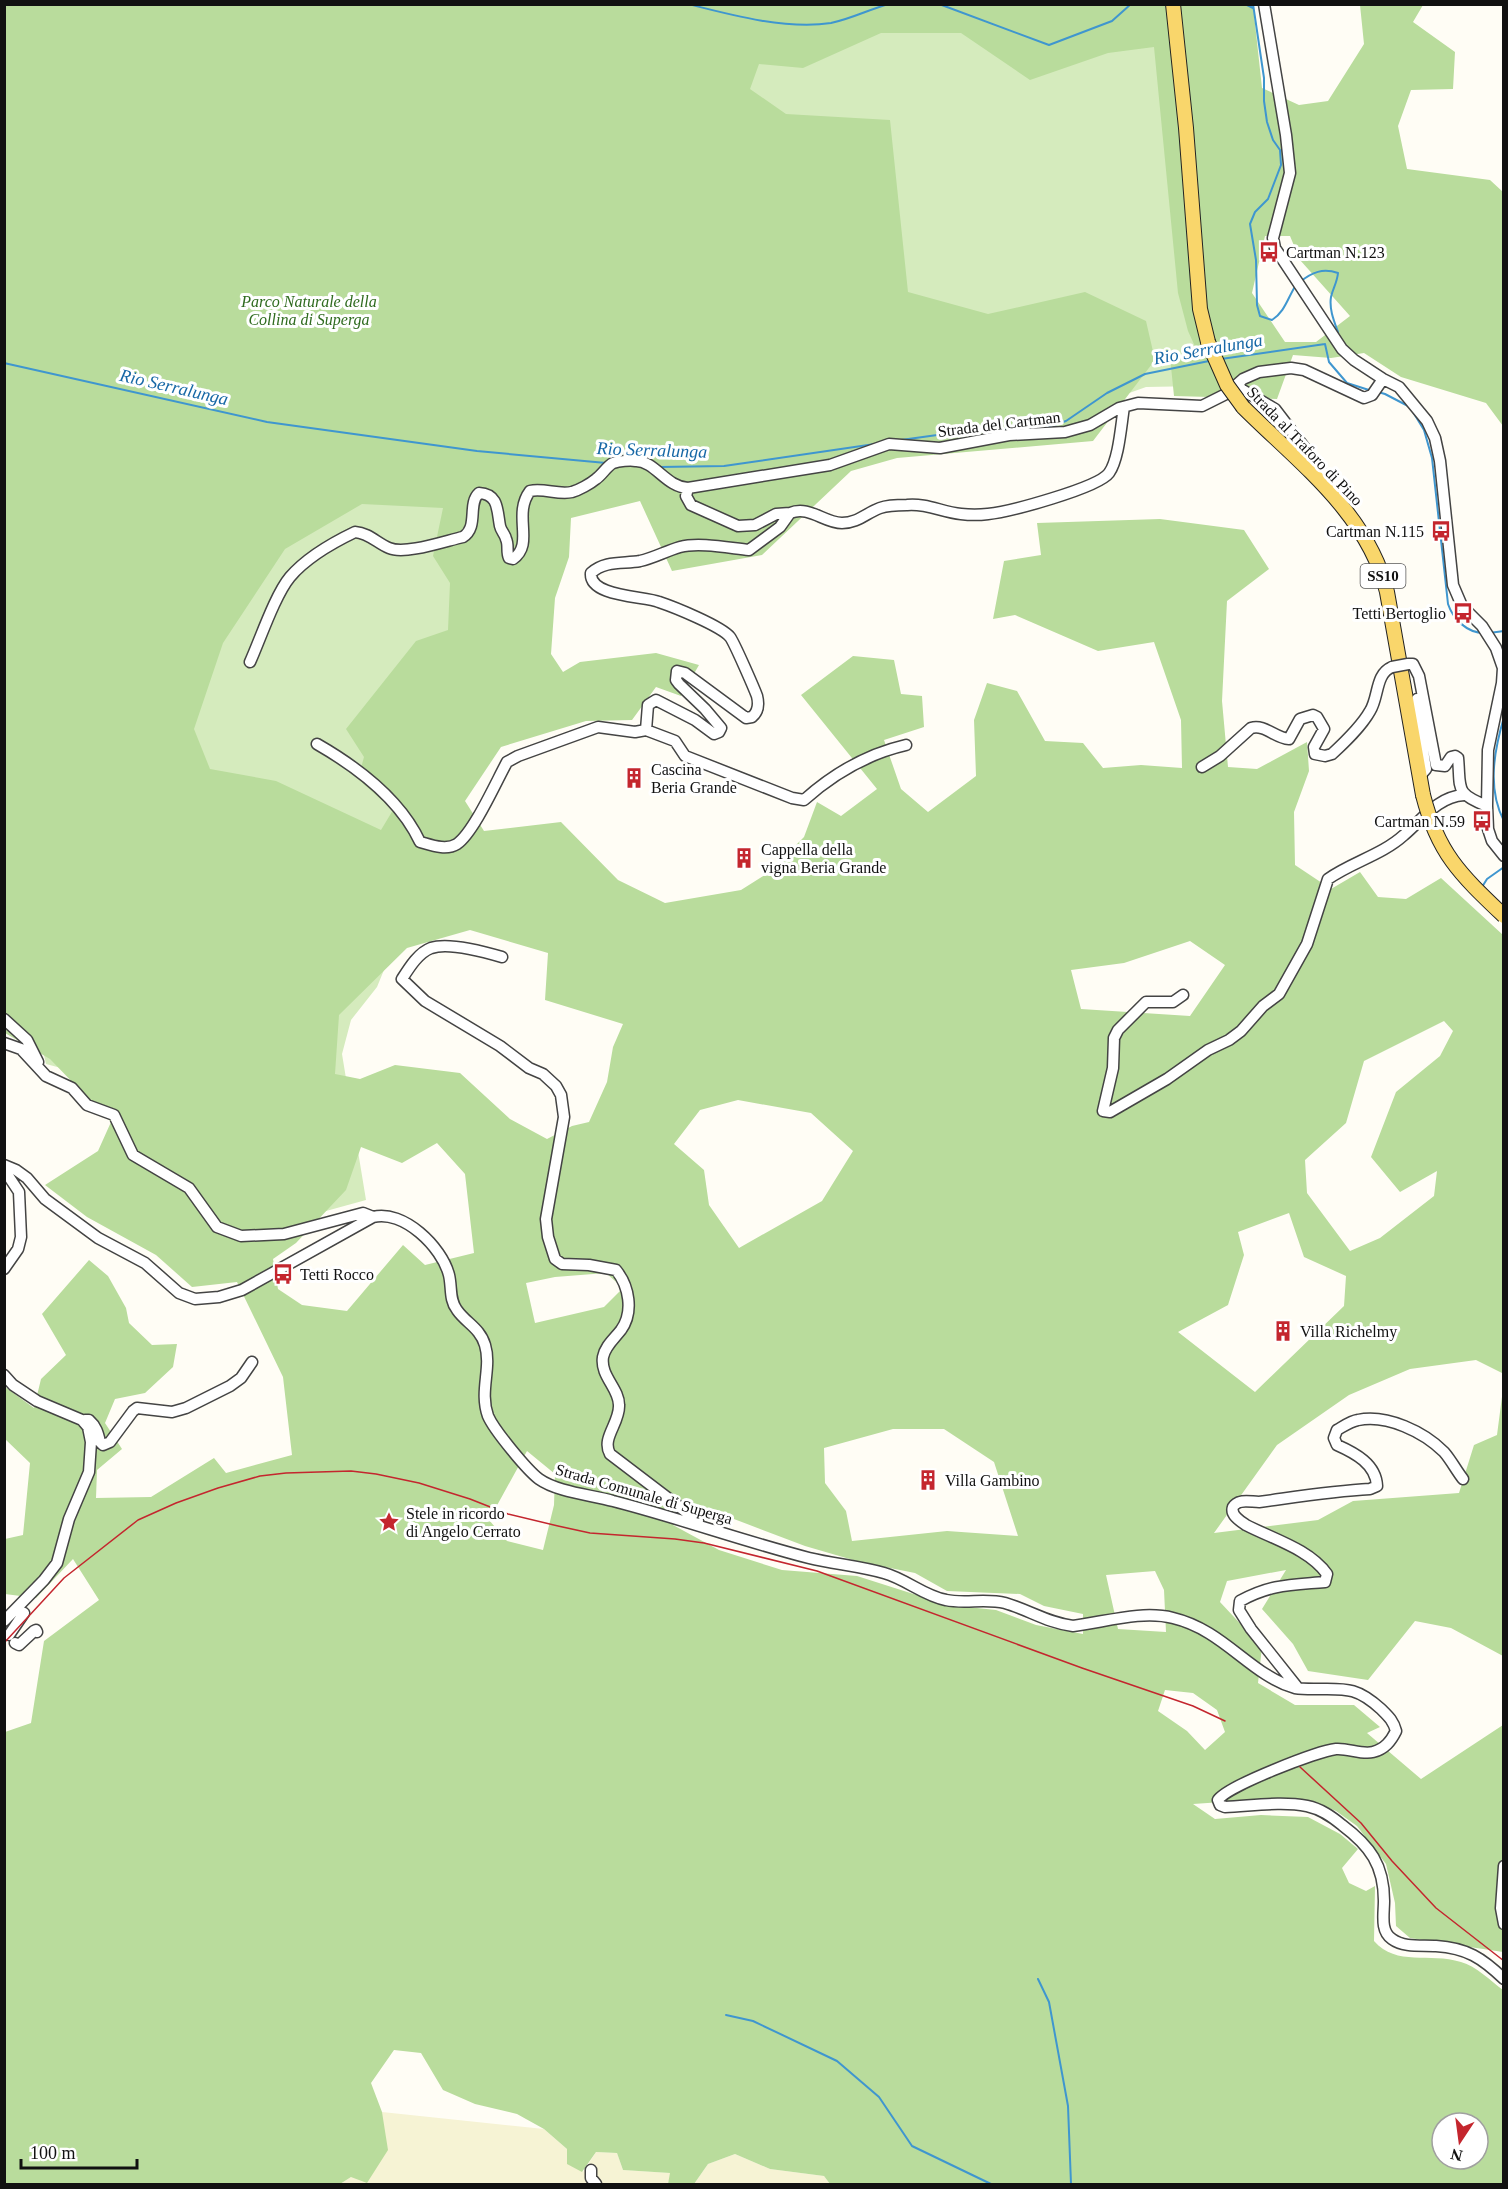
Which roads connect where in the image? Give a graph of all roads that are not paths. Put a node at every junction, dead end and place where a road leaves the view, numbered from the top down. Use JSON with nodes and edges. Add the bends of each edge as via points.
{"nodes":[{"id":1,"x":1173,"y":4,"type":"edge"},
{"id":2,"x":1264,"y":4,"type":"edge"},
{"id":3,"x":1239,"y":385,"type":"junction"},
{"id":4,"x":1378,"y":387,"type":"junction"},
{"id":5,"x":1124,"y":407,"type":"junction"},
{"id":6,"x":1322,"y":485,"type":"junction"},
{"id":7,"x":688,"y":488,"type":"junction"},
{"id":8,"x":790,"y":513,"type":"junction"},
{"id":9,"x":250,"y":662,"type":"dead end"},
{"id":10,"x":1419,"y":676,"type":"junction"},
{"id":11,"x":646,"y":730,"type":"junction"},
{"id":12,"x":317,"y":744,"type":"dead end"},
{"id":13,"x":906,"y":744,"type":"dead end"},
{"id":14,"x":1202,"y":767,"type":"dead end"},
{"id":15,"x":1419,"y":777,"type":"junction"},
{"id":16,"x":1464,"y":795,"type":"junction"},
{"id":17,"x":1487,"y":806,"type":"junction"},
{"id":18,"x":1503,"y":856,"type":"edge"},
{"id":19,"x":1503,"y":916,"type":"edge"},
{"id":20,"x":502,"y":957,"type":"dead end"},
{"id":21,"x":1183,"y":995,"type":"dead end"},
{"id":22,"x":4,"y":1018,"type":"edge"},
{"id":23,"x":4,"y":1043,"type":"edge"},
{"id":24,"x":46,"y":1076,"type":"junction"},
{"id":25,"x":5,"y":1170,"type":"edge"},
{"id":26,"x":373,"y":1217,"type":"junction"},
{"id":27,"x":4,"y":1269,"type":"edge"},
{"id":28,"x":252,"y":1362,"type":"dead end"},
{"id":29,"x":4,"y":1375,"type":"edge"},
{"id":30,"x":82,"y":1420,"type":"junction"},
{"id":31,"x":1462,"y":1479,"type":"dead end"},
{"id":32,"x":708,"y":1528,"type":"junction"},
{"id":33,"x":16,"y":1609,"type":"junction"},
{"id":34,"x":4,"y":1621,"type":"edge"},
{"id":35,"x":37,"y":1632,"type":"dead end"},
{"id":36,"x":1298,"y":1688,"type":"junction"},
{"id":37,"x":1503,"y":1866,"type":"edge"},
{"id":38,"x":1503,"y":1924,"type":"edge"},
{"id":39,"x":1503,"y":1979,"type":"edge"},
{"id":40,"x":591,"y":2170,"type":"dead end"},
{"id":41,"x":596,"y":2184,"type":"edge"}],
"edges":[{"from":1,"to":6,"type":"main road","name":"Strada al Traforo di Pino","number":"SS10","bridge":true,"via":[[1200,309],[1208,342],[1227,386],[1243,407]]},
{"from":2,"to":4,"type":"street","name":"Strada del Cartman","via":[[1290,173],[1273,238],[1275,248],[1338,342]]},
{"from":3,"to":4,"type":"street","name":"Strada del Cartman","via":[[1259,372],[1291,368],[1304,370],[1364,398]]},
{"from":3,"to":5,"type":"street","name":"Strada del Cartman","via":[[1202,406],[1138,403]]},
{"from":3,"to":6,"type":"street","via":[[1275,409],[1317,464],[1323,475]]},
{"from":4,"to":17,"type":"street","name":"Strada del Cartman","via":[[1399,387],[1427,421],[1435,438],[1453,585],[1462,606],[1496,648],[1503,668],[1488,750]]},
{"from":5,"to":7,"type":"street","name":"Strada del Cartman","via":[[1090,425],[1065,432],[1009,435],[940,448],[889,444],[830,465]]},
{"from":5,"to":8,"type":"street","via":[[1114,462],[1108,474],[1076,490],[988,514],[961,514],[908,505],[882,508],[857,521],[842,523],[813,513]]},
{"from":6,"to":15,"type":"main road","name":"Strada al Traforo di Pino","number":"SS10","via":[[1365,536],[1382,573]]},
{"from":7,"to":8,"type":"street","via":[[686,496],[691,505],[738,526],[755,525],[776,514]]},
{"from":7,"to":9,"type":"street","via":[[637,461],[612,463],[596,479],[574,491],[530,491],[522,508],[524,545],[513,559],[509,558],[506,538],[500,529],[498,507],[486,493],[476,495],[472,525],[463,537],[402,551],[355,532],[300,566],[289,578]]},
{"from":8,"to":11,"type":"street","via":[[780,527],[749,550],[682,546],[640,561],[613,563],[591,573],[595,583],[610,592],[657,601],[730,637],[757,697],[756,714],[746,718],[685,673],[676,671],[676,680],[721,728],[719,732],[714,734],[656,700],[648,705]]},
{"from":10,"to":14,"type":"street","bridge":true,"via":[[1413,664],[1384,670],[1370,712],[1332,754],[1315,754],[1314,747],[1324,729],[1313,715],[1300,719],[1289,739],[1262,728],[1251,728]]},
{"from":10,"to":15,"type":"street","via":[[1417,712],[1426,769]]},
{"from":10,"to":16,"type":"street","via":[[1434,761],[1443,766],[1451,757],[1458,758]]},
{"from":11,"to":12,"type":"street","via":[[598,728],[507,762],[466,834],[456,845],[440,848],[420,842],[392,800]]},
{"from":11,"to":13,"type":"street","via":[[675,741],[685,756],[804,800],[843,770]]},
{"from":15,"to":19,"type":"main road","name":"Strada al Traforo di Pino","number":"SS10","bridge":true,"via":[[1429,822],[1446,855]]},
{"from":16,"to":17,"type":"street"},
{"from":16,"to":21,"type":"street","via":[[1434,806],[1390,846],[1328,879],[1310,939],[1284,988],[1241,1032],[1110,1112],[1104,1111],[1118,1030],[1146,1002],[1173,1002]]},
{"from":17,"to":18,"type":"street","name":"Strada del Cartman","via":[[1488,829]]},
{"from":20,"to":32,"type":"street","via":[[448,947],[432,948],[415,961],[402,979],[425,1001],[500,1046],[556,1086],[564,1117],[546,1219],[555,1259],[562,1264],[616,1270],[627,1291],[627,1319],[606,1349],[602,1362],[620,1405],[608,1450]]},
{"from":22,"to":24,"type":"street","via":[[27,1040]]},
{"from":23,"to":24,"type":"street","via":[[21,1049]]},
{"from":24,"to":26,"type":"street","name":"Strada Comunale di Superga","via":[[72,1088],[87,1106],[114,1116],[133,1155],[189,1188],[217,1227],[241,1236],[284,1234],[363,1213]]},
{"from":25,"to":26,"type":"street","via":[[27,1178],[45,1199],[98,1238],[131,1254],[179,1293],[195,1299],[242,1290]]},
{"from":25,"to":27,"type":"street","via":[[19,1192],[21,1237],[18,1250]]},
{"from":26,"to":32,"type":"street","name":"Strada Comunale di Superga","via":[[383,1215],[402,1221],[442,1257],[457,1311],[480,1332],[485,1343],[484,1403],[489,1419],[539,1479]]},
{"from":28,"to":30,"type":"street","via":[[230,1386],[186,1408],[172,1412],[138,1408],[110,1442],[103,1445],[93,1423]]},
{"from":29,"to":30,"type":"street","via":[[37,1401]]},
{"from":30,"to":33,"type":"street","via":[[91,1442],[89,1472],[69,1519],[57,1563]]},
{"from":31,"to":36,"type":"street","via":[[1446,1455],[1425,1436],[1384,1421],[1358,1420],[1337,1430],[1334,1438],[1337,1445],[1363,1459],[1376,1476],[1377,1486],[1235,1504],[1233,1514],[1237,1519],[1306,1555],[1327,1574],[1325,1582],[1289,1583],[1240,1601],[1239,1610],[1251,1629]]},
{"from":32,"to":36,"type":"street","name":"Strada Comunale di Superga","via":[[810,1558],[885,1573],[935,1597],[1007,1604],[1065,1625],[1144,1616],[1171,1617],[1228,1644],[1274,1680]]},
{"from":33,"to":34,"type":"street"},
{"from":33,"to":35,"type":"street","via":[[24,1613],[12,1639],[19,1645]]},
{"from":36,"to":39,"type":"street","name":"Strada Comunale di Superga","via":[[1360,1692],[1393,1721],[1396,1731],[1389,1744],[1372,1753],[1336,1749],[1308,1757],[1236,1786],[1221,1795],[1220,1804],[1305,1806],[1328,1814],[1362,1840],[1374,1859],[1383,1884],[1384,1927],[1389,1938],[1470,1953],[1484,1960]]},
{"from":37,"to":38,"type":"street"},
{"from":40,"to":41,"type":"street"}]}
